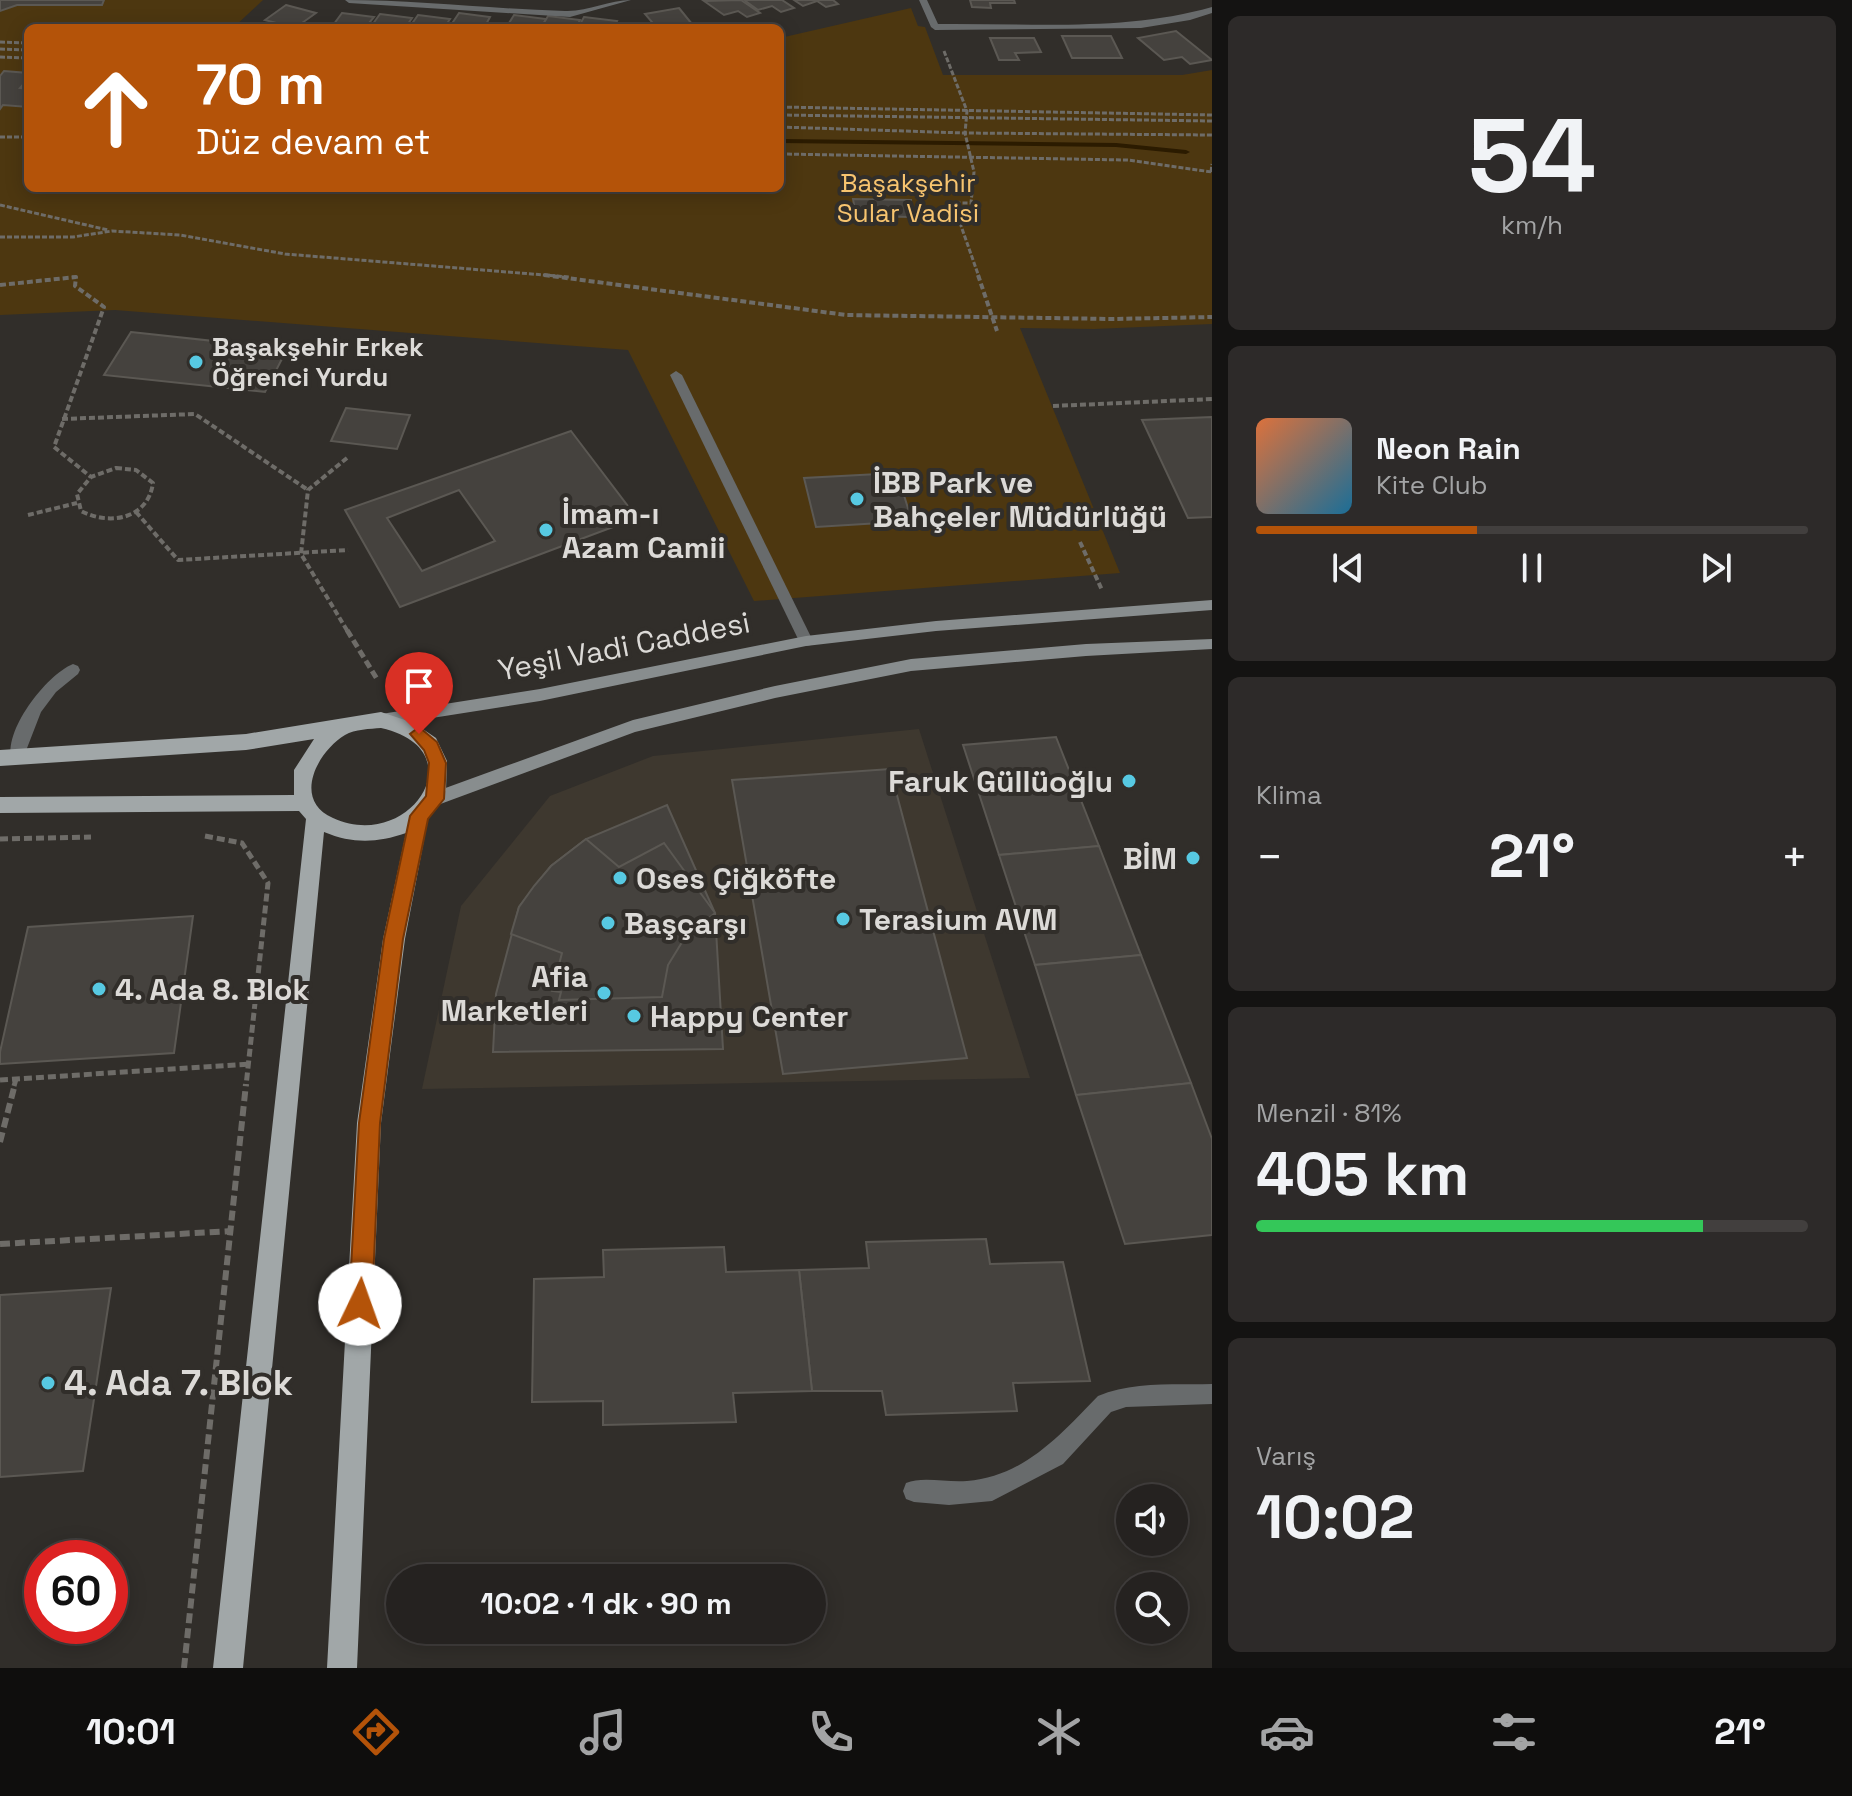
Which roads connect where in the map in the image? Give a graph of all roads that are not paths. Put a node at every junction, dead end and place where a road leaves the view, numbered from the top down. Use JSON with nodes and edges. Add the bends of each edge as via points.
{"nodes":[{"id":1,"x":349,"y":0,"type":"edge"},
{"id":2,"x":627,"y":0,"type":"edge"},
{"id":3,"x":923,"y":0,"type":"edge"},
{"id":4,"x":1212,"y":10,"type":"edge"},
{"id":5,"x":676,"y":375,"type":"dead end"},
{"id":6,"x":1212,"y":605,"type":"edge"},
{"id":7,"x":806,"y":641,"type":"junction"},
{"id":8,"x":1212,"y":644,"type":"edge"},
{"id":9,"x":73,"y":670,"type":"dead end"},
{"id":10,"x":381,"y":720,"type":"junction"},
{"id":11,"x":341,"y":728,"type":"junction"},
{"id":12,"x":8,"y":757,"type":"edge"},
{"id":13,"x":0,"y":805,"type":"edge"},
{"id":14,"x":427,"y":807,"type":"junction"},
{"id":15,"x":310,"y":810,"type":"junction"},
{"id":16,"x":1212,"y":1394,"type":"edge"},
{"id":17,"x":914,"y":1491,"type":"dead end"},
{"id":18,"x":228,"y":1668,"type":"edge"},
{"id":19,"x":342,"y":1668,"type":"edge"}],
"edges":[{"from":1,"to":2,"type":"lane","via":[[570,14]]},
{"from":3,"to":4,"type":"lane","via":[[935,27],[1141,25]]},
{"from":5,"to":7,"type":"lane"},
{"from":6,"to":7,"type":"main road","name":"Yeşil Vadi Caddesi"},
{"from":7,"to":10,"type":"main road","name":"Yeşil Vadi Caddesi","via":[[540,695]]},
{"from":8,"to":14,"type":"main road","via":[[911,665],[805,686],[633,726]]},
{"from":9,"to":12,"type":"lane","via":[[36,705]]},
{"from":10,"to":11,"type":"main road","name":"Yeşil Vadi Caddesi"},
{"from":10,"to":14,"type":"main road","via":[[403,725],[431,747],[437,763]]},
{"from":11,"to":12,"type":"main road","name":"Yeşil Vadi Caddesi","via":[[246,742]]},
{"from":11,"to":15,"type":"main road","via":[[311,753],[303,769],[301,786]]},
{"from":13,"to":15,"type":"main road"},
{"from":14,"to":15,"type":"main road","via":[[376,834],[333,829]]},
{"from":14,"to":19,"type":"main road","via":[[394,939],[369,1123]]},
{"from":15,"to":18,"type":"main road"},
{"from":16,"to":17,"type":"lane","via":[[1126,1397],[1105,1403],[1055,1456],[992,1490]]}]}
